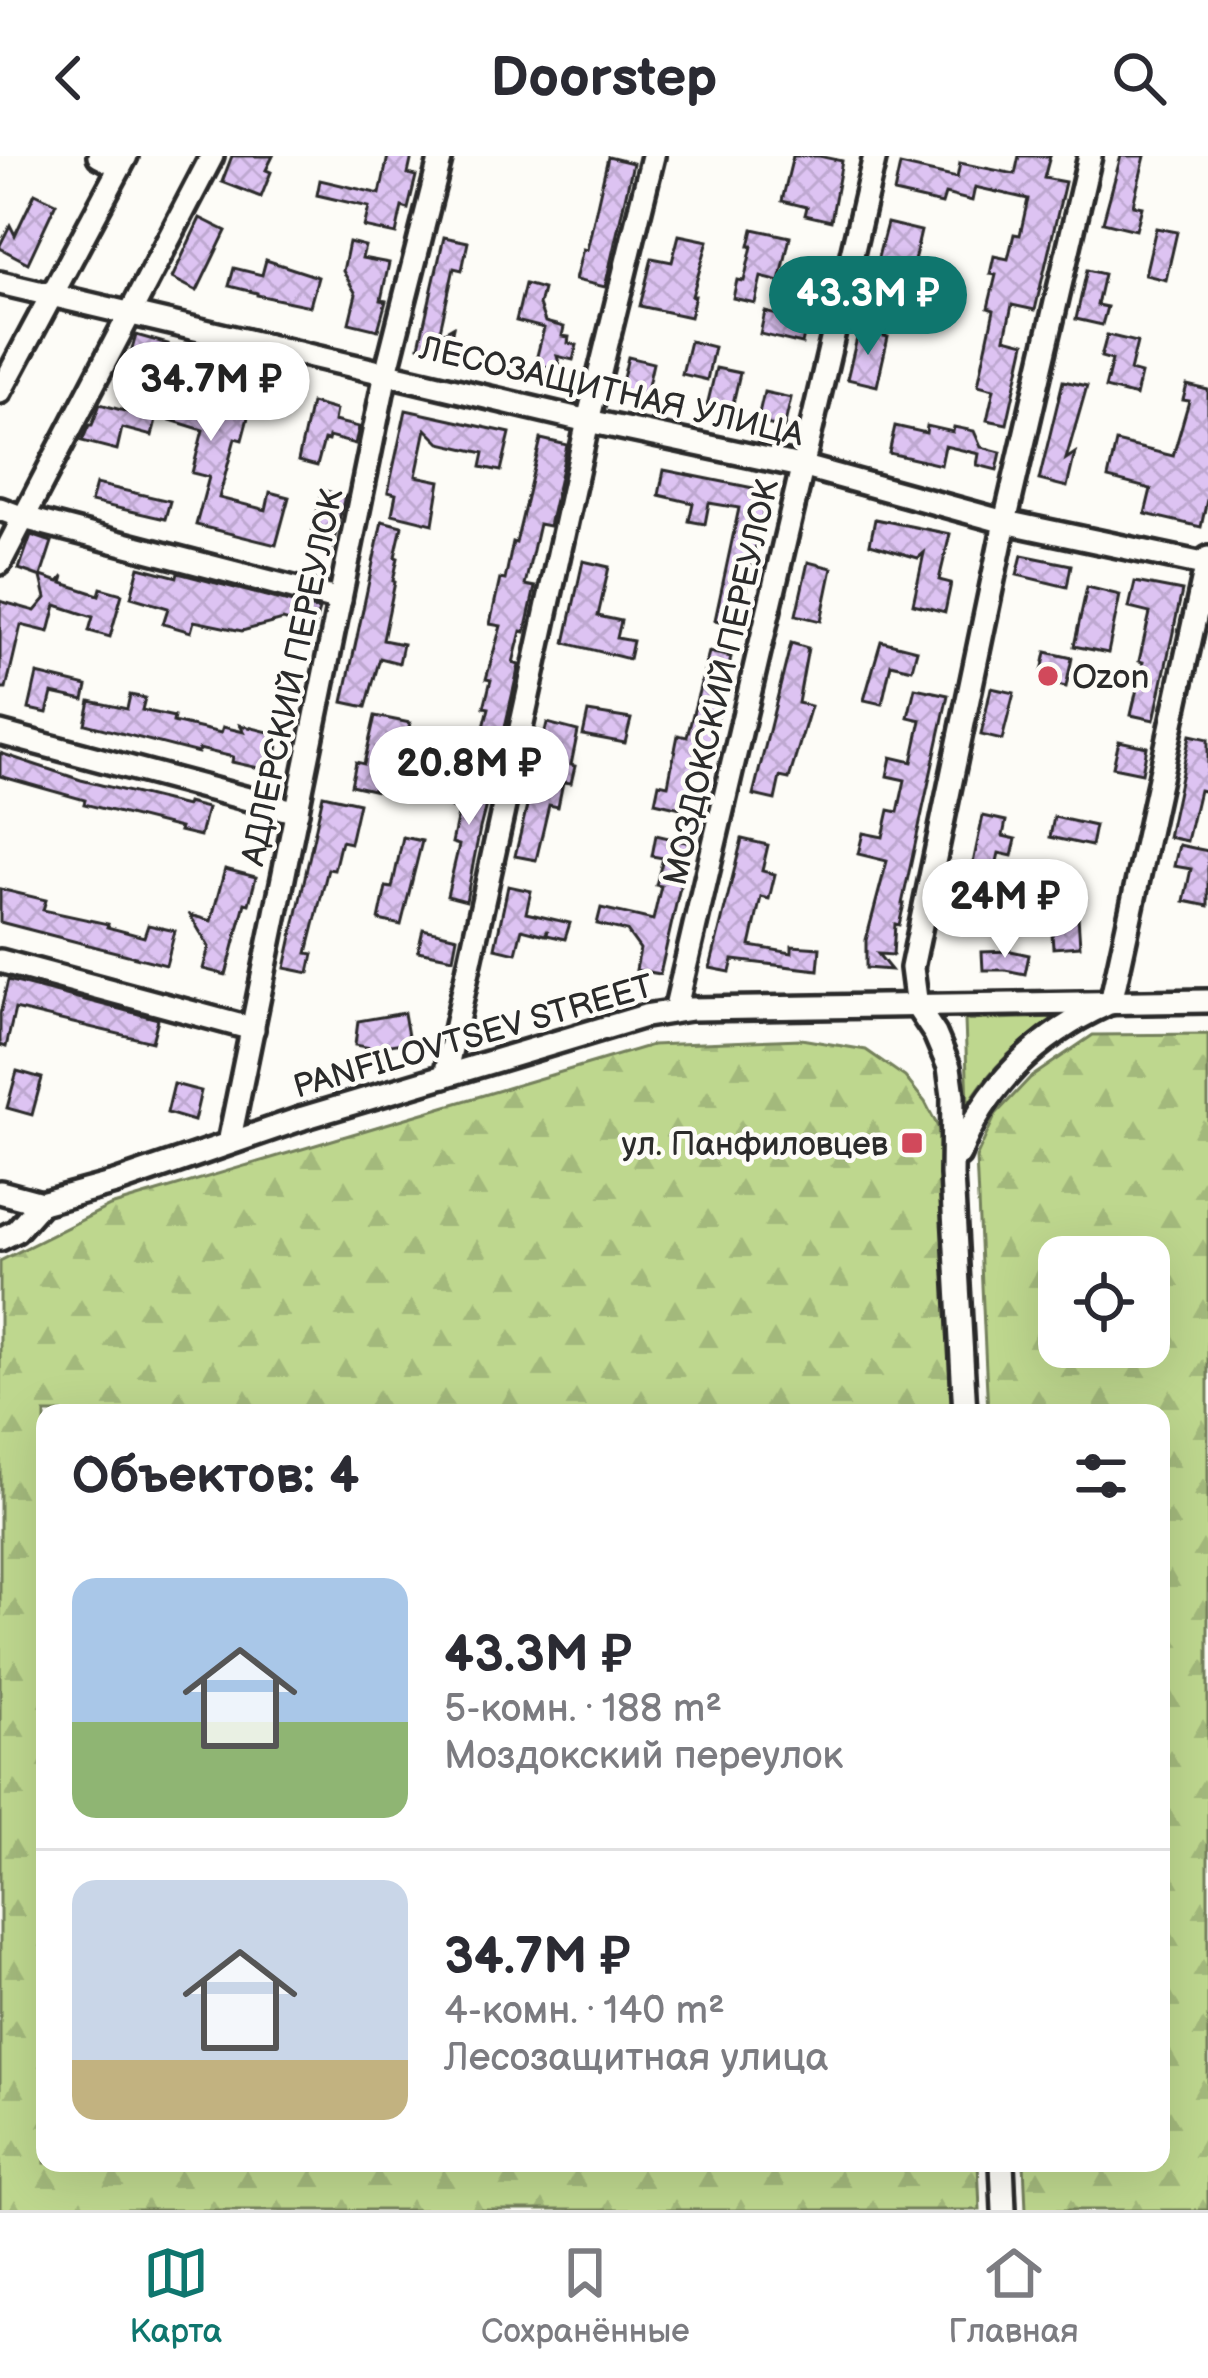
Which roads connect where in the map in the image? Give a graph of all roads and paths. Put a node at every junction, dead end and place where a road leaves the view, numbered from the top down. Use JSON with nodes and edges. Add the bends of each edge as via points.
{"nodes":[{"id":1,"x":99,"y":156,"type":"edge"},
{"id":2,"x":212,"y":156,"type":"edge"},
{"id":3,"x":441,"y":156,"type":"edge"},
{"id":4,"x":652,"y":156,"type":"edge"},
{"id":5,"x":875,"y":156,"type":"edge"},
{"id":6,"x":1090,"y":156,"type":"edge"},
{"id":7,"x":123,"y":162,"type":"edge"},
{"id":8,"x":0,"y":283,"type":"edge"},
{"id":9,"x":52,"y":294,"type":"junction"},
{"id":10,"x":131,"y":312,"type":"junction"},
{"id":11,"x":386,"y":374,"type":"junction"},
{"id":12,"x":0,"y":392,"type":"edge"},
{"id":13,"x":588,"y":421,"type":"junction"},
{"id":14,"x":805,"y":467,"type":"junction"},
{"id":15,"x":0,"y":509,"type":"edge"},
{"id":16,"x":23,"y":518,"type":"junction"},
{"id":17,"x":1005,"y":522,"type":"junction"},
{"id":18,"x":0,"y":563,"type":"edge"},
{"id":19,"x":1208,"y":563,"type":"edge"},
{"id":20,"x":340,"y":600,"type":"junction"},
{"id":21,"x":0,"y":733,"type":"edge"},
{"id":22,"x":297,"y":812,"type":"junction"},
{"id":23,"x":0,"y":961,"type":"edge"},
{"id":24,"x":1208,"y":1001,"type":"edge"},
{"id":25,"x":1111,"y":1003,"type":"junction"},
{"id":26,"x":917,"y":1007,"type":"junction"},
{"id":27,"x":675,"y":1011,"type":"junction"},
{"id":28,"x":253,"y":1029,"type":"junction"},
{"id":29,"x":445,"y":1076,"type":"junction"},
{"id":30,"x":230,"y":1143,"type":"junction"},
{"id":31,"x":952,"y":1175,"type":"junction"},
{"id":32,"x":0,"y":1192,"type":"edge"},
{"id":33,"x":40,"y":1203,"type":"junction"},
{"id":34,"x":0,"y":1239,"type":"edge"},
{"id":35,"x":965,"y":1404,"type":"edge"},
{"id":36,"x":1002,"y":2172,"type":"edge"},
{"id":37,"x":1004,"y":2210,"type":"edge"}],
"edges":[{"from":1,"to":7,"type":"street"},
{"from":2,"to":10,"type":"street"},
{"from":3,"to":11,"type":"street","name":"АДЛЕРСКИЙ ПЕРЕУЛОК"},
{"from":4,"to":13,"type":"street"},
{"from":5,"to":14,"type":"street","name":"МОЗДОКСКИЙ ПЕРЕУЛОК"},
{"from":6,"to":17,"type":"street"},
{"from":7,"to":9,"type":"street"},
{"from":8,"to":9,"type":"street","name":"ЛЕСОЗАЩИТНАЯ УЛИЦА"},
{"from":9,"to":10,"type":"street","name":"ЛЕСОЗАЩИТНАЯ УЛИЦА"},
{"from":9,"to":12,"type":"street"},
{"from":10,"to":11,"type":"street","name":"ЛЕСОЗАЩИТНАЯ УЛИЦА"},
{"from":10,"to":16,"type":"street"},
{"from":11,"to":13,"type":"street","name":"ЛЕСОЗАЩИТНАЯ УЛИЦА"},
{"from":11,"to":20,"type":"street","name":"АДЛЕРСКИЙ ПЕРЕУЛОК"},
{"from":13,"to":14,"type":"street","name":"ЛЕСОЗАЩИТНАЯ УЛИЦА"},
{"from":13,"to":29,"type":"street"},
{"from":14,"to":17,"type":"street","name":"ЛЕСОЗАЩИТНАЯ УЛИЦА"},
{"from":14,"to":27,"type":"street","name":"МОЗДОКСКИЙ ПЕРЕУЛОК"},
{"from":15,"to":16,"type":"street"},
{"from":16,"to":18,"type":"street"},
{"from":16,"to":20,"type":"street"},
{"from":17,"to":19,"type":"street","name":"ЛЕСОЗАЩИТНАЯ УЛИЦА"},
{"from":17,"to":26,"type":"street","via":[[912,968]]},
{"from":19,"to":25,"type":"street"},
{"from":20,"to":22,"type":"street","name":"АДЛЕРСКИЙ ПЕРЕУЛОК"},
{"from":21,"to":22,"type":"street"},
{"from":22,"to":28,"type":"street","name":"АДЛЕРСКИЙ ПЕРЕУЛОК"},
{"from":23,"to":28,"type":"street"},
{"from":24,"to":25,"type":"street","name":"PANFILOVTSEV STREET"},
{"from":25,"to":26,"type":"street","name":"PANFILOVTSEV STREET"},
{"from":25,"to":31,"type":"street","via":[[1015,1067],[976,1116]]},
{"from":26,"to":27,"type":"street","name":"PANFILOVTSEV STREET"},
{"from":26,"to":31,"type":"street","via":[[949,1067]]},
{"from":27,"to":29,"type":"street","name":"PANFILOVTSEV STREET"},
{"from":28,"to":30,"type":"street","name":"АДЛЕРСКИЙ ПЕРЕУЛОК"},
{"from":29,"to":30,"type":"street","name":"PANFILOVTSEV STREET"},
{"from":30,"to":33,"type":"street","name":"PANFILOVTSEV STREET"},
{"from":31,"to":35,"type":"street"},
{"from":32,"to":33,"type":"street"},
{"from":33,"to":34,"type":"street","name":"PANFILOVTSEV STREET"},
{"from":36,"to":37,"type":"street"}]}
